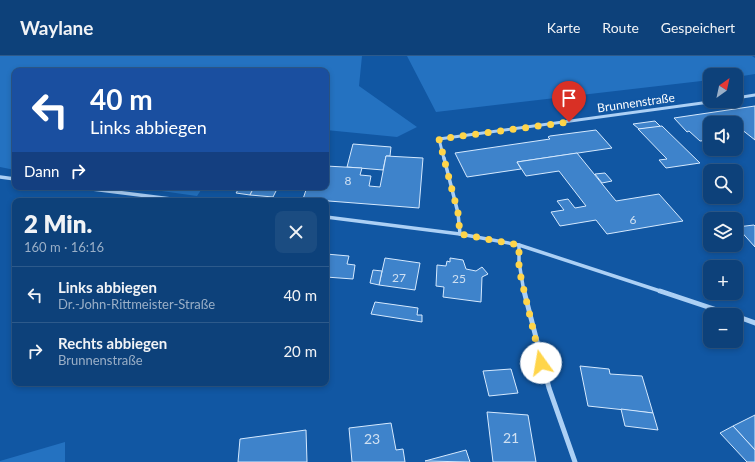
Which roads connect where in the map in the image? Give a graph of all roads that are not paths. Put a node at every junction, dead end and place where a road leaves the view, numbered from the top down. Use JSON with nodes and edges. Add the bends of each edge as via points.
{"nodes":[{"id":1,"x":755,"y":95,"type":"edge"},
{"id":2,"x":743,"y":97,"type":"edge"},
{"id":3,"x":703,"y":103,"type":"edge"},
{"id":4,"x":0,"y":177,"type":"edge"},
{"id":5,"x":12,"y":179,"type":"edge"},
{"id":6,"x":100,"y":190,"type":"edge"},
{"id":7,"x":163,"y":198,"type":"edge"},
{"id":8,"x":329,"y":217,"type":"edge"},
{"id":9,"x":460,"y":234,"type":"junction"},
{"id":10,"x":519,"y":245,"type":"junction"},
{"id":11,"x":712,"y":308,"type":"edge"},
{"id":12,"x":743,"y":319,"type":"edge"},
{"id":13,"x":755,"y":323,"type":"edge"},
{"id":14,"x":575,"y":462,"type":"edge"}],
"edges":[{"from":1,"to":2,"type":"street"},
{"from":3,"to":9,"type":"street","name":"Brunnenstraße","via":[[439,139],[458,213]]},
{"from":4,"to":5,"type":"street"},
{"from":6,"to":7,"type":"street"},
{"from":8,"to":9,"type":"street"},
{"from":9,"to":10,"type":"street"},
{"from":10,"to":11,"type":"street","via":[[566,258]]},
{"from":10,"to":14,"type":"street","via":[[519,269],[541,363]]},
{"from":12,"to":13,"type":"street"}]}
